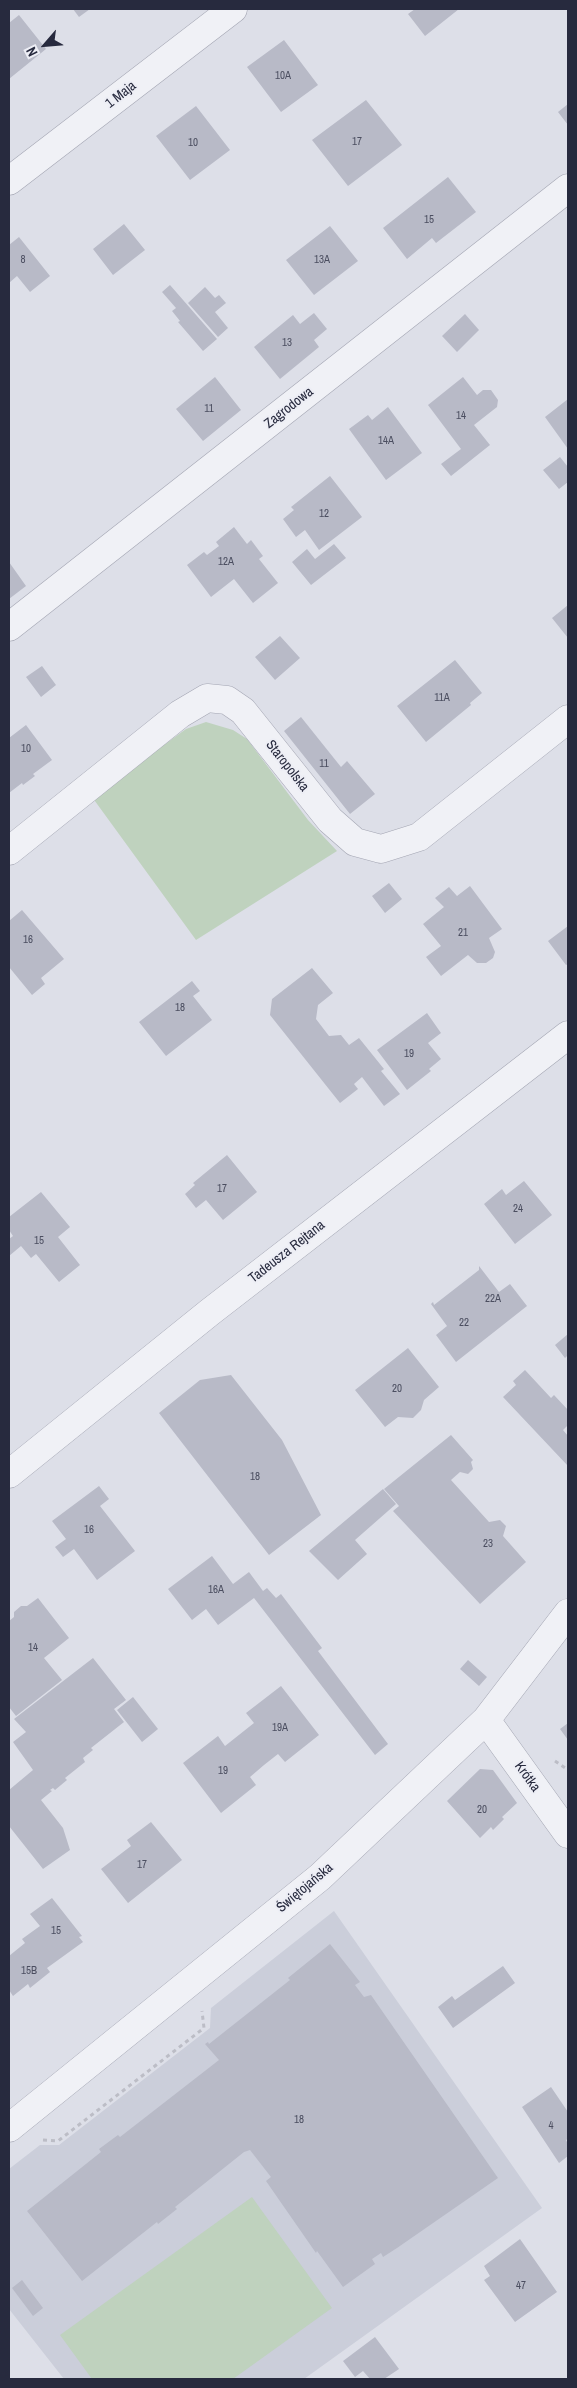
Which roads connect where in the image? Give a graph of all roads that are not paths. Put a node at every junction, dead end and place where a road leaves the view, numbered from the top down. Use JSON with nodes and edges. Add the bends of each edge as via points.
{"nodes":[{"id":1,"x":233,"y":9,"type":"edge"},
{"id":2,"x":9,"y":181,"type":"edge"},
{"id":3,"x":568,"y":188,"type":"edge"},
{"id":4,"x":9,"y":627,"type":"edge"},
{"id":5,"x":568,"y":719,"type":"edge"},
{"id":6,"x":9,"y":851,"type":"edge"},
{"id":7,"x":568,"y":1035,"type":"edge"},
{"id":8,"x":9,"y":1474,"type":"edge"},
{"id":9,"x":568,"y":1614,"type":"edge"},
{"id":10,"x":486,"y":1720,"type":"junction"},
{"id":11,"x":568,"y":1834,"type":"edge"},
{"id":12,"x":9,"y":2128,"type":"edge"}],
"edges":[{"from":1,"to":2,"type":"street","name":"1 Maja"},
{"from":3,"to":4,"type":"street","name":"Zagrodowa"},
{"from":5,"to":6,"type":"street","name":"Staropolska","via":[[419,837],[381,849],[355,842],[330,820],[242,711],[227,700],[207,698],[180,714]]},
{"from":7,"to":8,"type":"street","name":"Tadeusza Rejtana","via":[[210,1312]]},
{"from":9,"to":10,"type":"street","name":"Świętojańska"},
{"from":10,"to":11,"type":"street","name":"Krótka"},
{"from":10,"to":12,"type":"street","name":"Świętojańska","via":[[320,1877]]}]}
